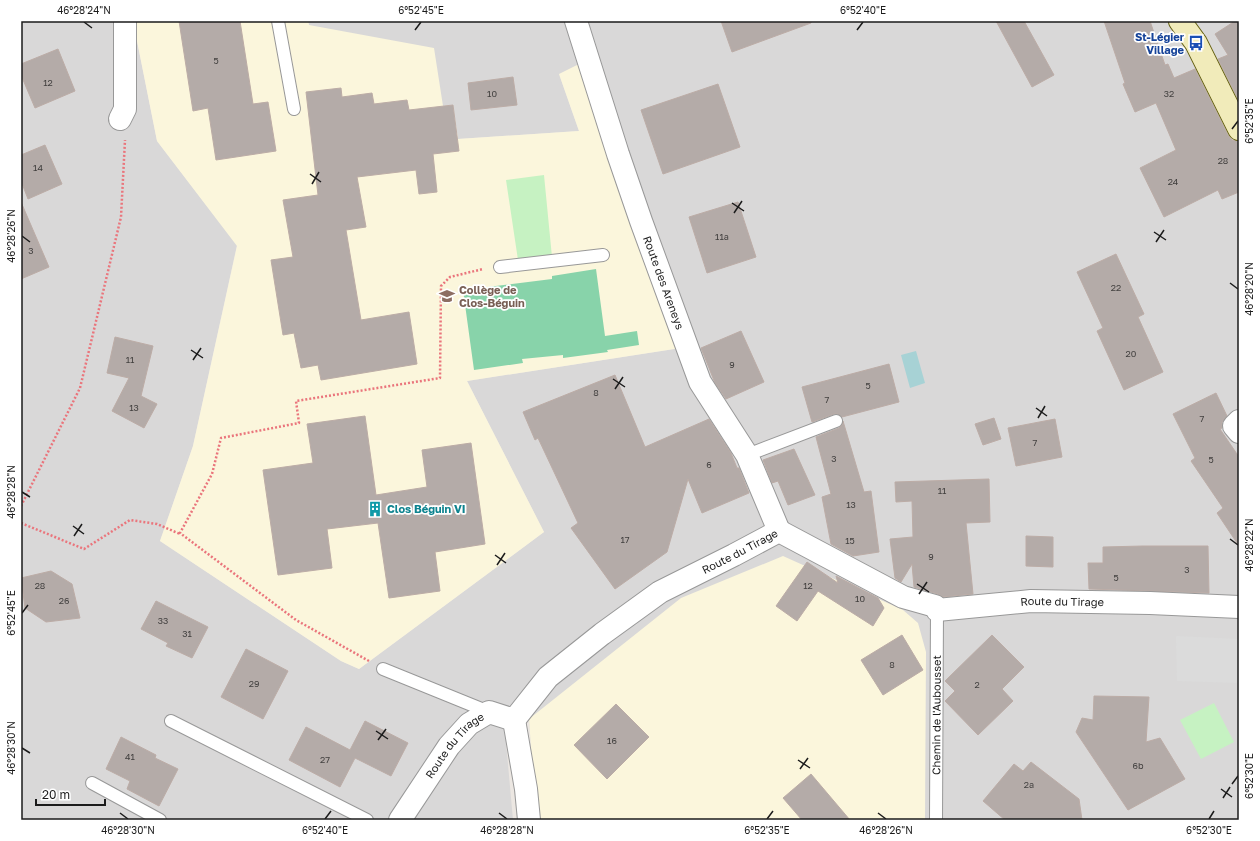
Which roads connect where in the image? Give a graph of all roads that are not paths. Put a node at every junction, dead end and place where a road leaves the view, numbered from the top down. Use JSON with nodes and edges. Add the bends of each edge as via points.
{"nodes":[{"id":1,"x":125,"y":21,"type":"edge"},
{"id":2,"x":278,"y":21,"type":"edge"},
{"id":3,"x":576,"y":21,"type":"edge"},
{"id":4,"x":1185,"y":23,"type":"edge"},
{"id":5,"x":294,"y":109,"type":"dead end"},
{"id":6,"x":120,"y":119,"type":"road end"},
{"id":7,"x":1239,"y":129,"type":"edge"},
{"id":8,"x":604,"y":255,"type":"dead end"},
{"id":9,"x":500,"y":267,"type":"road end"},
{"id":10,"x":836,"y":421,"type":"dead end"},
{"id":11,"x":1239,"y":421,"type":"edge"},
{"id":12,"x":1239,"y":432,"type":"edge"},
{"id":13,"x":747,"y":455,"type":"junction"},
{"id":14,"x":779,"y":531,"type":"junction"},
{"id":15,"x":1239,"y":607,"type":"edge"},
{"id":16,"x":937,"y":610,"type":"junction"},
{"id":17,"x":383,"y":669,"type":"road end"},
{"id":18,"x":489,"y":712,"type":"junction"},
{"id":19,"x":514,"y":720,"type":"junction"},
{"id":20,"x":171,"y":721,"type":"dead end"},
{"id":21,"x":92,"y":783,"type":"dead end"},
{"id":22,"x":160,"y":820,"type":"edge"},
{"id":23,"x":367,"y":820,"type":"edge"},
{"id":24,"x":400,"y":820,"type":"edge"},
{"id":25,"x":529,"y":820,"type":"edge"},
{"id":26,"x":936,"y":820,"type":"edge"}],
"edges":[{"from":1,"to":6,"type":"street","via":[[125,110]]},
{"from":2,"to":5,"type":"lane"},
{"from":3,"to":13,"type":"street","name":"Route des Areneys","via":[[613,140],[700,382]]},
{"from":4,"to":7,"type":"main road"},
{"from":8,"to":9,"type":"lane"},
{"from":10,"to":13,"type":"lane"},
{"from":11,"to":12,"type":"street","via":[[1234,426]]},
{"from":13,"to":14,"type":"street","name":"Route des Areneys"},
{"from":14,"to":16,"type":"street","name":"Route du Tirage","via":[[904,597],[935,606]]},
{"from":14,"to":19,"type":"street","name":"Route du Tirage","via":[[647,601],[548,677]]},
{"from":15,"to":16,"type":"street","name":"Route du Tirage","via":[[1031,602]]},
{"from":16,"to":26,"type":"lane","name":"Chemin de l'Aubousset"},
{"from":17,"to":18,"type":"lane"},
{"from":18,"to":19,"type":"street","name":"Route du Tirage"},
{"from":18,"to":24,"type":"street","name":"Route du Tirage","via":[[469,724],[449,746]]},
{"from":19,"to":25,"type":"street"},
{"from":20,"to":23,"type":"lane"},
{"from":21,"to":22,"type":"lane"}]}
